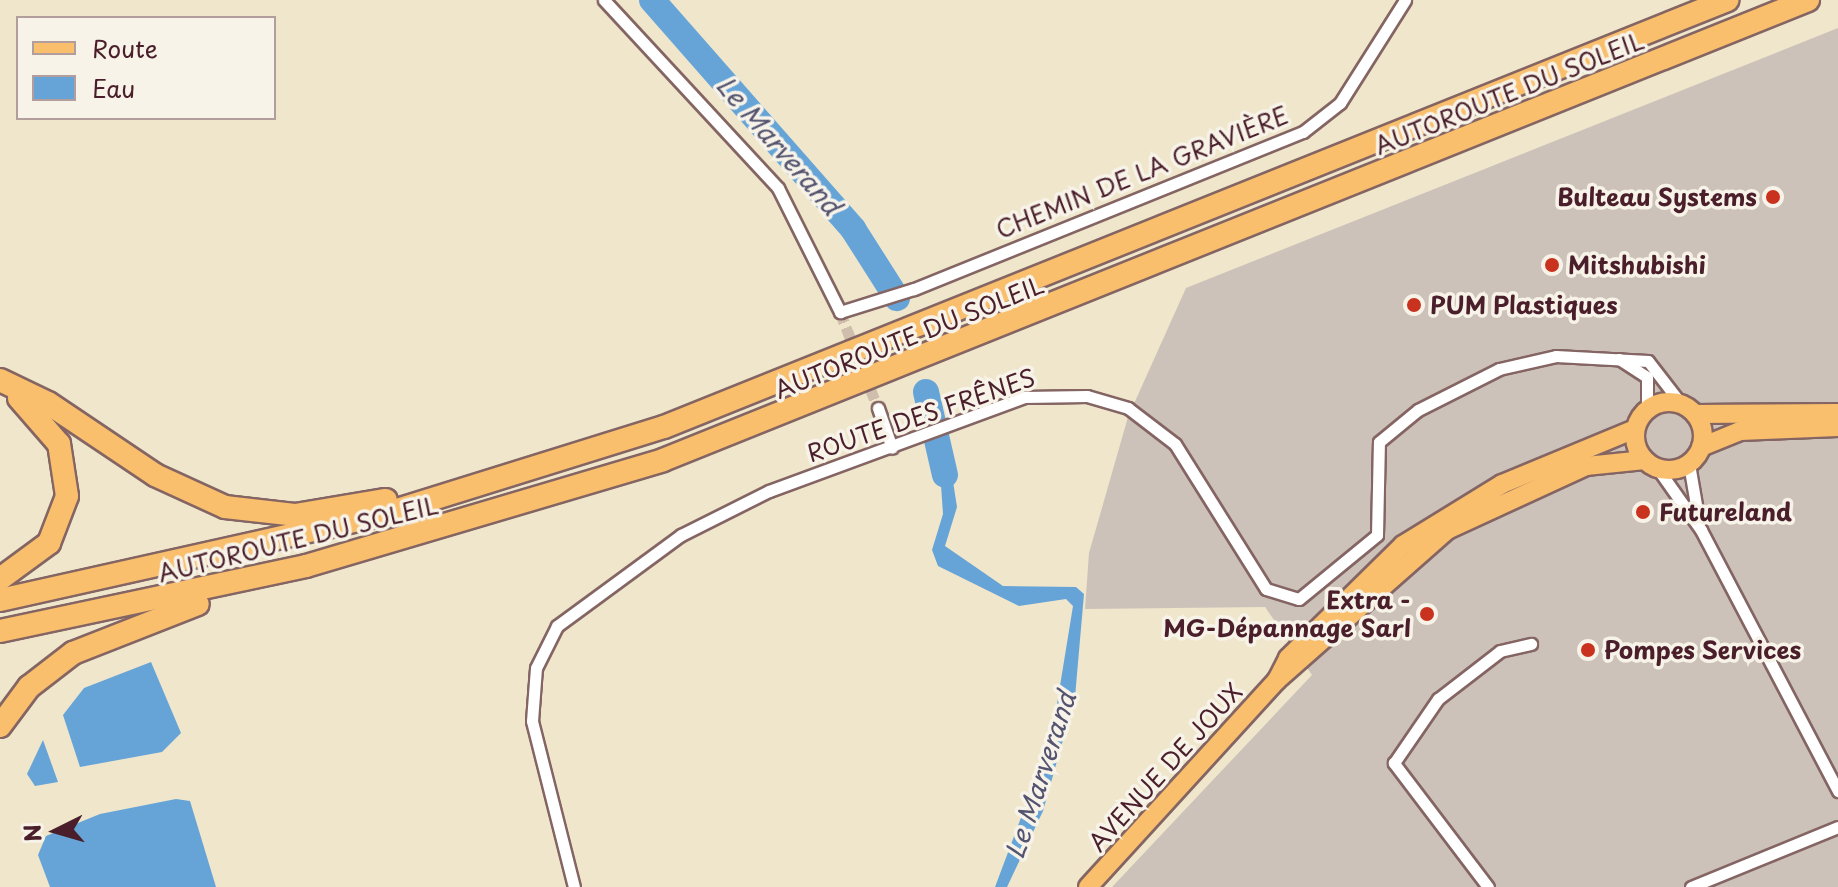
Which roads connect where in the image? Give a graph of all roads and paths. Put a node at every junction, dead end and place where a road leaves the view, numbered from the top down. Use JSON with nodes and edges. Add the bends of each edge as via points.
{"nodes":[{"id":1,"x":604,"y":0,"type":"edge"},
{"id":2,"x":1405,"y":0,"type":"edge"},
{"id":3,"x":1727,"y":0,"type":"edge"},
{"id":4,"x":1808,"y":0,"type":"edge"},
{"id":5,"x":1615,"y":357,"type":"junction"},
{"id":6,"x":0,"y":380,"type":"edge"},
{"id":7,"x":0,"y":389,"type":"edge"},
{"id":8,"x":878,"y":408,"type":"tunnel mouth"},
{"id":9,"x":1647,"y":409,"type":"junction"},
{"id":10,"x":1689,"y":410,"type":"junction"},
{"id":11,"x":1838,"y":413,"type":"edge"},
{"id":12,"x":1838,"y":427,"type":"edge"},
{"id":13,"x":1635,"y":429,"type":"junction"},
{"id":14,"x":1701,"y":447,"type":"junction"},
{"id":15,"x":892,"y":448,"type":"junction"},
{"id":16,"x":1652,"y":464,"type":"junction"},
{"id":17,"x":1689,"y":464,"type":"junction"},
{"id":18,"x":508,"y":478,"type":"junction"},
{"id":19,"x":1701,"y":530,"type":"junction"},
{"id":20,"x":306,"y":566,"type":"junction"},
{"id":21,"x":0,"y":579,"type":"edge"},
{"id":22,"x":0,"y":600,"type":"edge"},
{"id":23,"x":0,"y":631,"type":"edge"},
{"id":24,"x":1531,"y":644,"type":"dead end"},
{"id":25,"x":1277,"y":680,"type":"junction"},
{"id":26,"x":0,"y":726,"type":"edge"},
{"id":27,"x":1838,"y":791,"type":"edge"},
{"id":28,"x":1838,"y":827,"type":"edge"},
{"id":29,"x":574,"y":887,"type":"edge"},
{"id":30,"x":1088,"y":887,"type":"edge"},
{"id":31,"x":1488,"y":887,"type":"edge"},
{"id":32,"x":1691,"y":887,"type":"edge"}],
"edges":[{"from":1,"to":2,"type":"street","name":"CHEMIN DE LA GRAVIÈRE","via":[[778,188],[840,312],[914,289],[1303,132],[1340,103]]},
{"from":3,"to":18,"type":"highway","name":"AUTOROUTE DU SOLEIL","via":[[766,389]]},
{"from":4,"to":20,"type":"highway","name":"AUTOROUTE DU SOLEIL","via":[[777,418],[528,504]]},
{"from":5,"to":9,"type":"street","via":[[1648,379]]},
{"from":5,"to":10,"type":"street","name":"ROUTE DES FRÊNES","via":[[1648,361]]},
{"from":5,"to":15,"type":"street","name":"ROUTE DES FRÊNES","via":[[1516,362],[1394,423],[1377,450],[1377,535],[1299,599],[1266,589],[1185,454],[1128,408],[1046,393]]},
{"from":6,"to":18,"type":"highway","via":[[187,493],[246,512],[322,512]]},
{"from":7,"to":21,"type":"highway","via":[[45,421],[63,455],[68,486],[49,543]]},
{"from":8,"to":15,"type":"street"},
{"from":9,"to":10,"type":"main road"},
{"from":9,"to":13,"type":"main road"},
{"from":10,"to":11,"type":"main road"},
{"from":10,"to":14,"type":"main road"},
{"from":12,"to":14,"type":"main road","via":[[1740,431]]},
{"from":13,"to":16,"type":"main road"},
{"from":13,"to":25,"type":"main road","name":"AVENUE DE JOUX","via":[[1502,484],[1403,545],[1288,658]]},
{"from":14,"to":17,"type":"main road"},
{"from":15,"to":29,"type":"street","name":"ROUTE DES FRÊNES","via":[[769,491],[681,535],[557,626],[536,668],[532,721]]},
{"from":16,"to":17,"type":"main road"},
{"from":16,"to":19,"type":"street"},
{"from":16,"to":25,"type":"main road","name":"AVENUE DE JOUX","via":[[1586,466],[1447,530]]},
{"from":17,"to":19,"type":"street"},
{"from":18,"to":22,"type":"highway","name":"AUTOROUTE DU SOLEIL","via":[[249,550]]},
{"from":19,"to":27,"type":"street"},
{"from":20,"to":23,"type":"highway","name":"AUTOROUTE DU SOLEIL"},
{"from":20,"to":26,"type":"highway","via":[[89,645],[42,675]]},
{"from":24,"to":31,"type":"street","via":[[1500,651],[1438,699],[1394,763]]},
{"from":25,"to":30,"type":"main road","name":"AVENUE DE JOUX"},
{"from":28,"to":32,"type":"street"}]}
